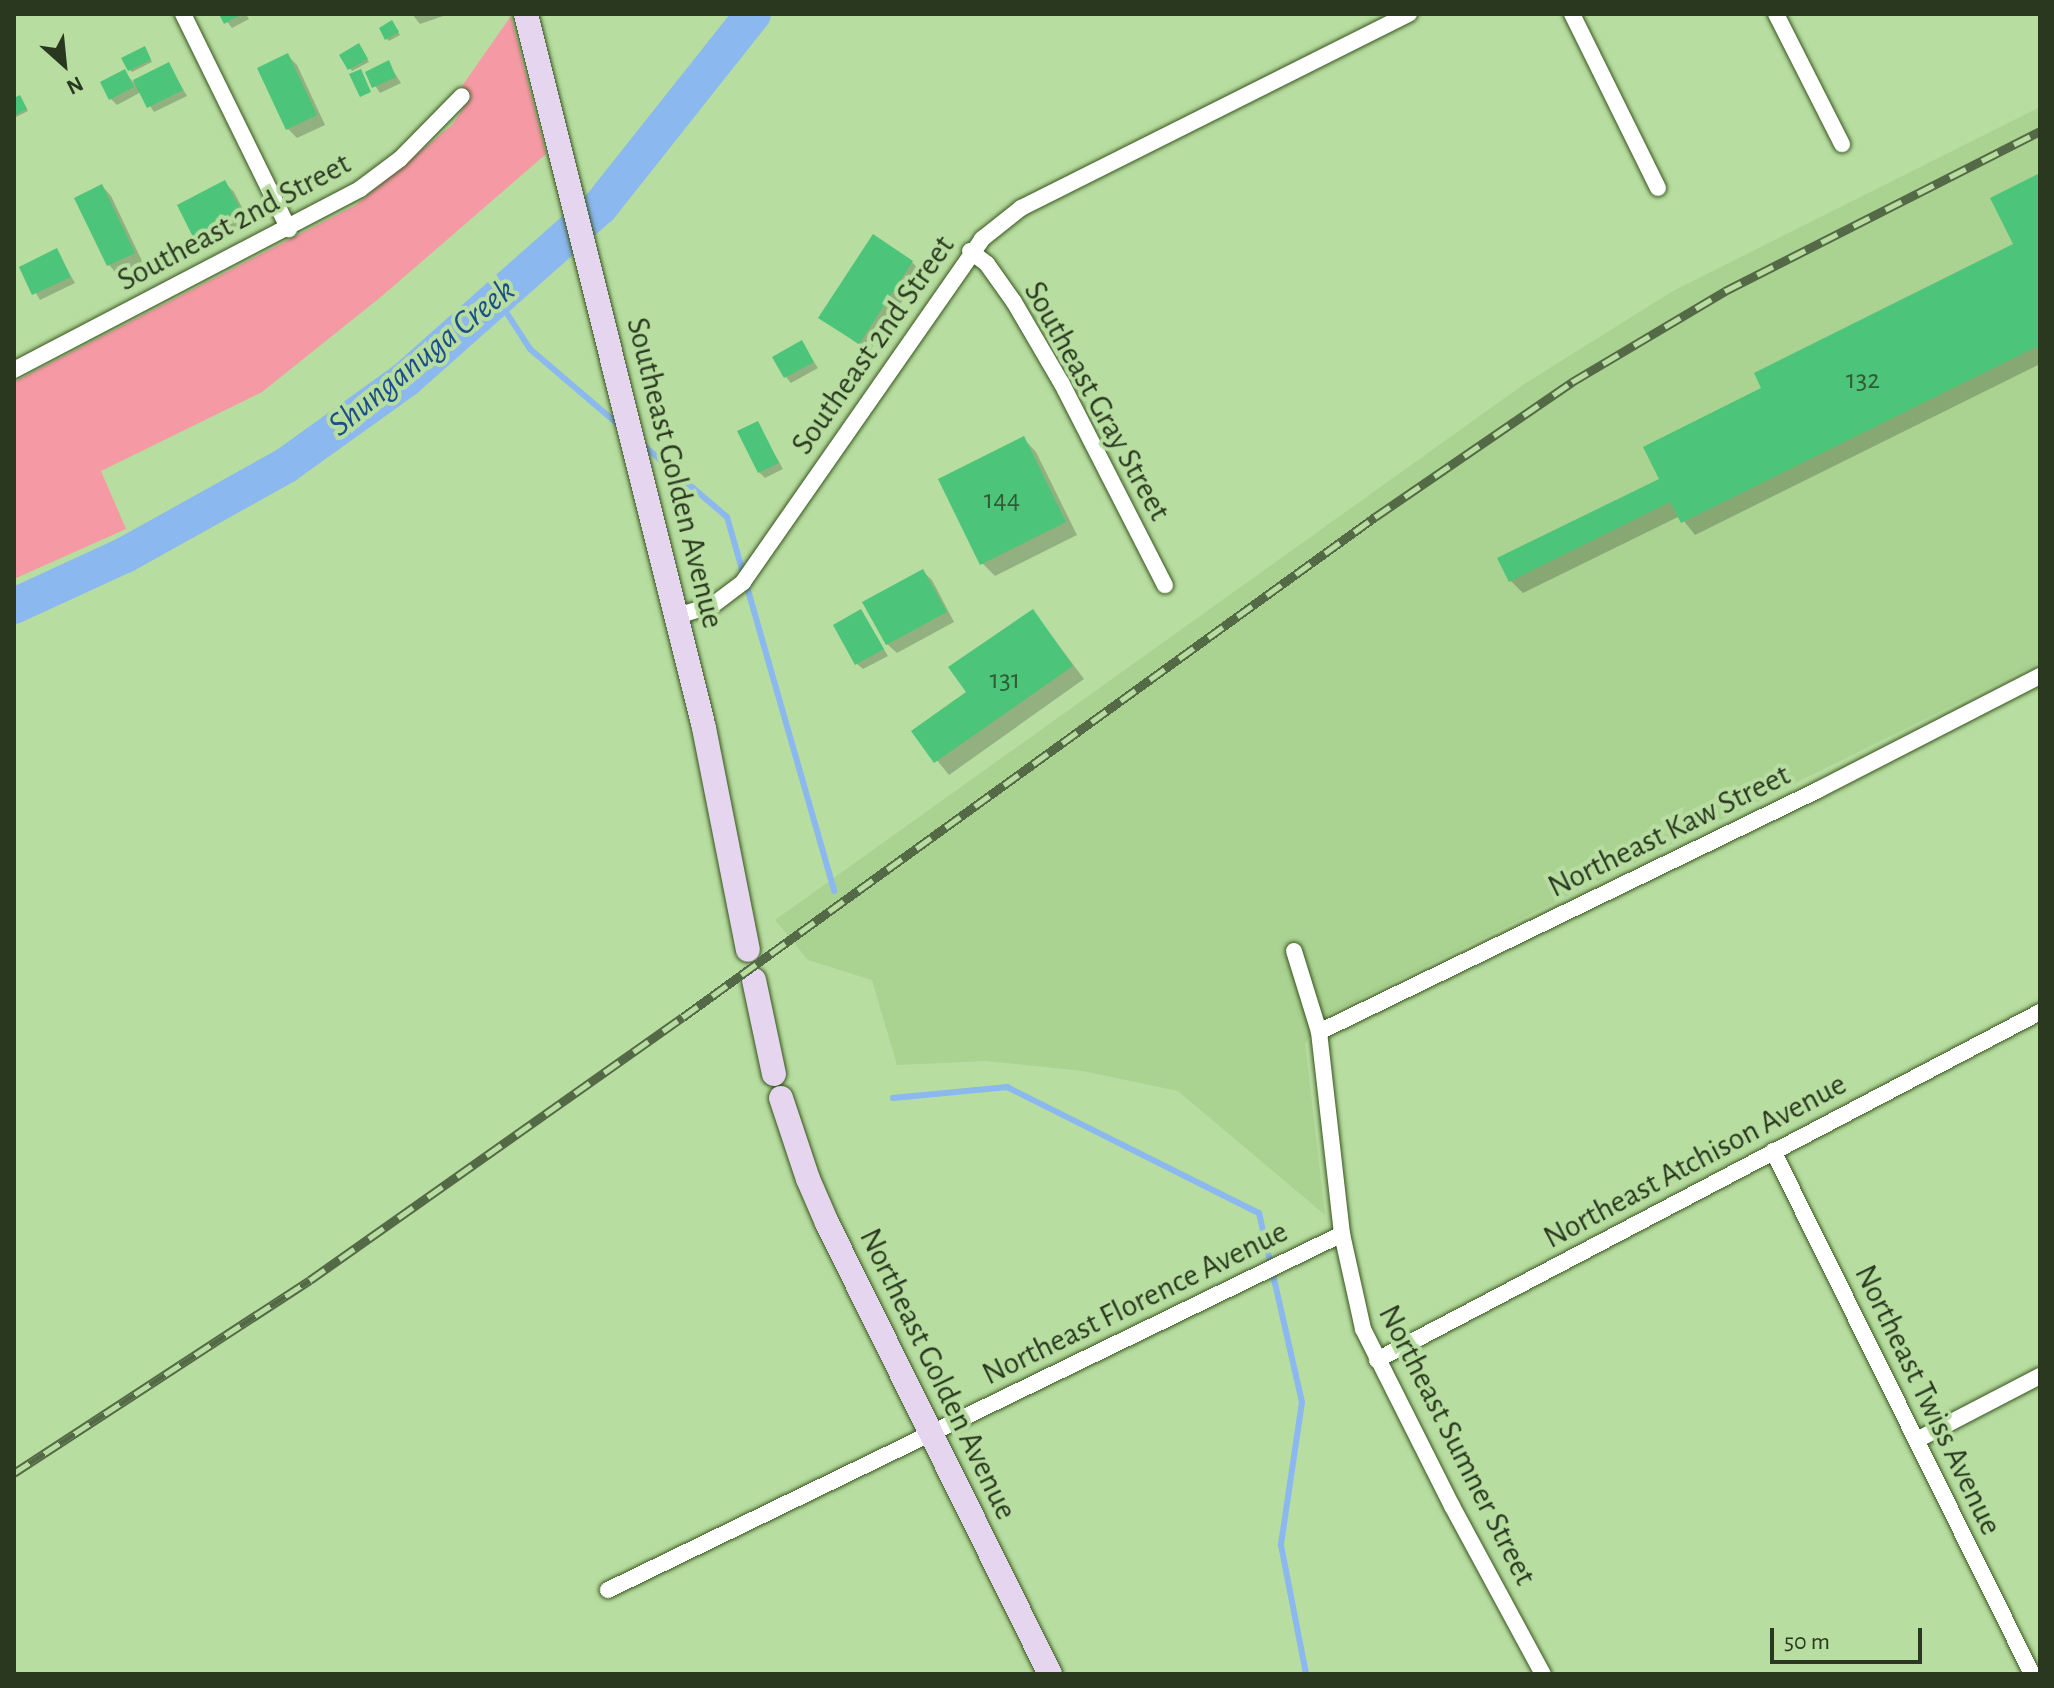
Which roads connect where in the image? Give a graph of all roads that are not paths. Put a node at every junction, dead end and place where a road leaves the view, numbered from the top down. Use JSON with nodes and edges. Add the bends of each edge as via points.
{"nodes":[{"id":1,"x":183,"y":14,"type":"edge"},
{"id":2,"x":526,"y":14,"type":"edge"},
{"id":3,"x":1409,"y":14,"type":"edge"},
{"id":4,"x":1572,"y":14,"type":"edge"},
{"id":5,"x":1776,"y":14,"type":"edge"},
{"id":6,"x":462,"y":96,"type":"dead end"},
{"id":7,"x":1842,"y":144,"type":"dead end"},
{"id":8,"x":1658,"y":188,"type":"dead end"},
{"id":9,"x":289,"y":229,"type":"junction"},
{"id":10,"x":970,"y":251,"type":"junction"},
{"id":11,"x":14,"y":370,"type":"edge"},
{"id":12,"x":1165,"y":585,"type":"dead end"},
{"id":13,"x":677,"y":616,"type":"junction"},
{"id":14,"x":2040,"y":676,"type":"edge"},
{"id":15,"x":748,"y":950,"type":"dead end"},
{"id":16,"x":1294,"y":951,"type":"dead end"},
{"id":17,"x":754,"y":980,"type":"dead end"},
{"id":18,"x":2040,"y":1012,"type":"edge"},
{"id":19,"x":1319,"y":1032,"type":"junction"},
{"id":20,"x":1773,"y":1151,"type":"junction"},
{"id":21,"x":1342,"y":1234,"type":"junction"},
{"id":22,"x":1377,"y":1360,"type":"junction"},
{"id":23,"x":2040,"y":1376,"type":"edge"},
{"id":24,"x":931,"y":1433,"type":"junction"},
{"id":25,"x":1917,"y":1440,"type":"junction"},
{"id":26,"x":608,"y":1590,"type":"dead end"},
{"id":27,"x":1050,"y":1674,"type":"edge"},
{"id":28,"x":1543,"y":1674,"type":"edge"},
{"id":29,"x":2032,"y":1674,"type":"edge"}],
"edges":[{"from":1,"to":9,"type":"street"},
{"from":2,"to":13,"type":"street","name":"Southeast Golden Avenue"},
{"from":3,"to":10,"type":"street","name":"Southeast 2nd Street","via":[[1021,208]]},
{"from":4,"to":8,"type":"street"},
{"from":5,"to":7,"type":"street"},
{"from":6,"to":9,"type":"street","name":"Southeast 2nd Street","via":[[400,159]]},
{"from":9,"to":11,"type":"street","name":"Southeast 2nd Street"},
{"from":10,"to":12,"type":"street","name":"Southeast Gray Street","via":[[987,264],[1014,302],[1062,384]]},
{"from":10,"to":13,"type":"street","name":"Southeast 2nd Street","via":[[743,582],[713,605]]},
{"from":13,"to":15,"type":"street","name":"Southeast Golden Avenue"},
{"from":14,"to":19,"type":"street","name":"Northeast Kaw Street"},
{"from":16,"to":19,"type":"street","name":"Northeast Sumner Street"},
{"from":17,"to":24,"type":"street","name":"Northeast Golden Avenue","via":[[777,1086],[808,1179]]},
{"from":18,"to":20,"type":"street","name":"Northeast Atchison Avenue"},
{"from":19,"to":21,"type":"street","name":"Northeast Sumner Street"},
{"from":20,"to":22,"type":"street","name":"Northeast Atchison Avenue"},
{"from":20,"to":25,"type":"street","name":"Northeast Twiss Avenue"},
{"from":21,"to":22,"type":"street","name":"Northeast Sumner Street","via":[[1355,1305]]},
{"from":21,"to":24,"type":"street","name":"Northeast Florence Avenue"},
{"from":22,"to":28,"type":"street","name":"Northeast Sumner Street"},
{"from":23,"to":25,"type":"street"},
{"from":24,"to":26,"type":"street","name":"Northeast Florence Avenue"},
{"from":24,"to":27,"type":"street","name":"Northeast Golden Avenue"},
{"from":25,"to":29,"type":"street","name":"Northeast Twiss Avenue"}]}
